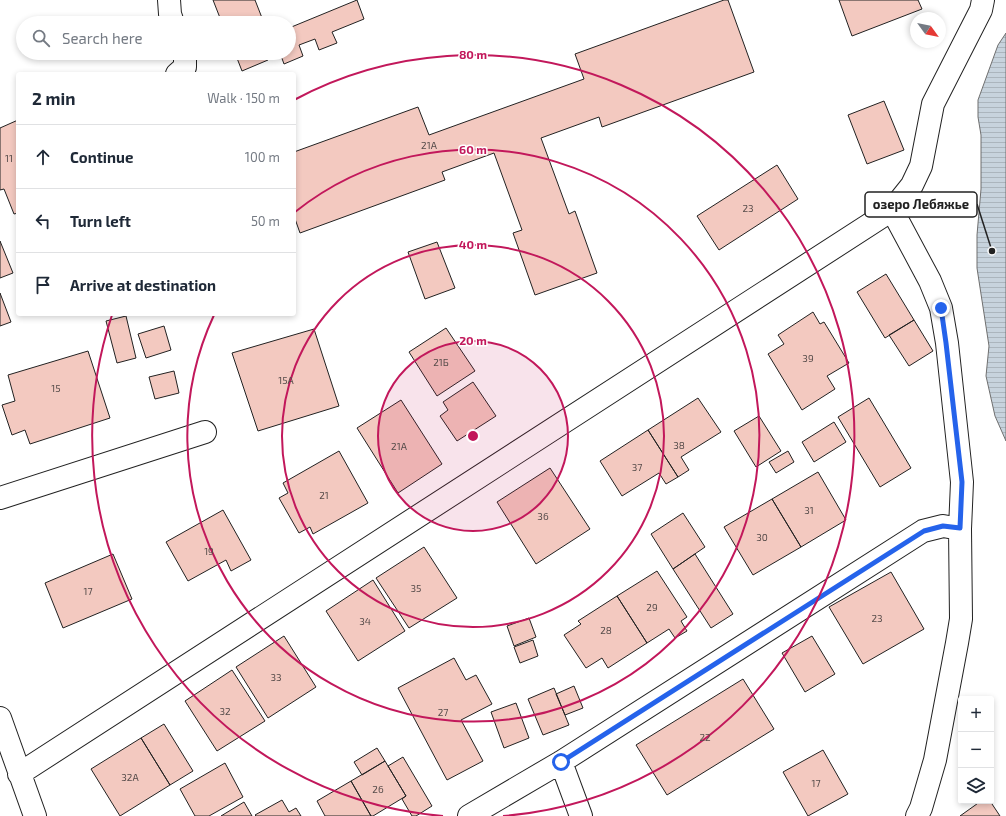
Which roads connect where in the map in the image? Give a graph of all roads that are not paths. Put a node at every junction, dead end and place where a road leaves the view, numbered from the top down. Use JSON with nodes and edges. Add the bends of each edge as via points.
{"nodes":[{"id":1,"x":169,"y":0,"type":"edge"},
{"id":2,"x":983,"y":0,"type":"edge"},
{"id":3,"x":171,"y":16,"type":"edge"},
{"id":4,"x":184,"y":60,"type":"edge"},
{"id":5,"x":180,"y":72,"type":"edge"},
{"id":6,"x":892,"y":210,"type":"junction"},
{"id":7,"x":205,"y":432,"type":"dead end"},
{"id":8,"x":0,"y":498,"type":"edge"},
{"id":9,"x":960,"y":528,"type":"junction"},
{"id":10,"x":0,"y":718,"type":"edge"},
{"id":11,"x":561,"y":762,"type":"junction"},
{"id":12,"x":19,"y":774,"type":"junction"},
{"id":13,"x":35,"y":816,"type":"edge"},
{"id":14,"x":469,"y":816,"type":"edge"},
{"id":15,"x":581,"y":816,"type":"edge"},
{"id":16,"x":917,"y":816,"type":"edge"}],
"edges":[{"from":1,"to":3,"type":"street"},
{"from":2,"to":6,"type":"street","via":[[981,10],[933,104],[921,166],[912,185]]},
{"from":4,"to":5,"type":"street","via":[[185,67]]},
{"from":6,"to":9,"type":"street","via":[[930,281],[941,308],[962,482]]},
{"from":6,"to":12,"type":"street"},
{"from":7,"to":8,"type":"street"},
{"from":9,"to":11,"type":"street","via":[[943,526],[924,531]]},
{"from":9,"to":16,"type":"street","via":[[961,619],[935,760]]},
{"from":10,"to":12,"type":"street"},
{"from":11,"to":14,"type":"street"},
{"from":11,"to":15,"type":"street"},
{"from":12,"to":13,"type":"street"}]}
